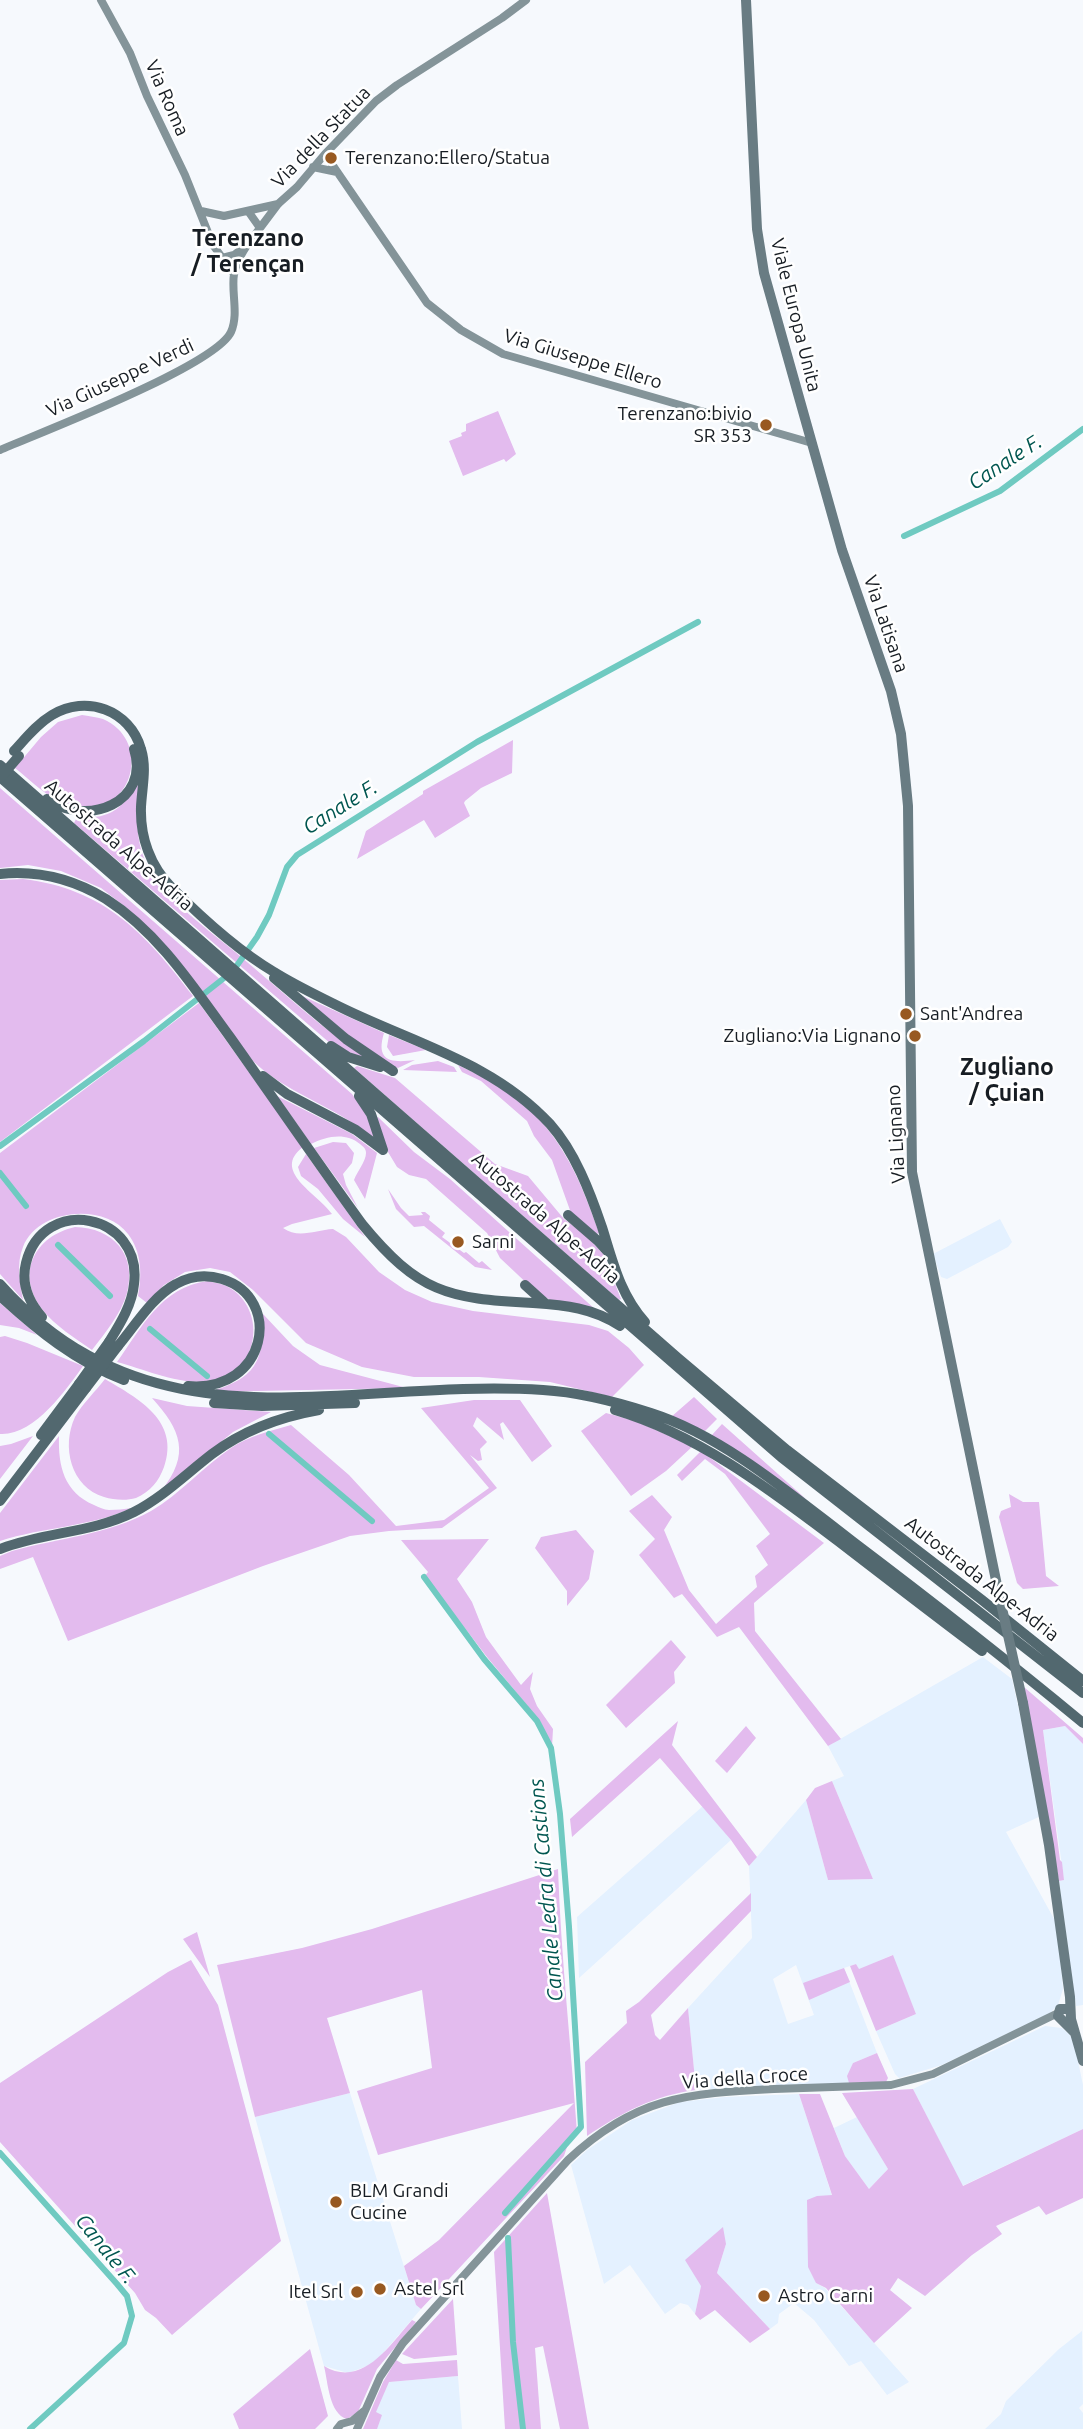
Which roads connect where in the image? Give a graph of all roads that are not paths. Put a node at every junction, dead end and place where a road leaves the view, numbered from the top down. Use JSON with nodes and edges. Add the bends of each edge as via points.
{"nodes":[{"id":1,"x":101,"y":0,"type":"edge"},
{"id":2,"x":526,"y":0,"type":"edge"},
{"id":3,"x":746,"y":0,"type":"edge"},
{"id":4,"x":325,"y":154,"type":"junction"},
{"id":5,"x":313,"y":167,"type":"junction"},
{"id":6,"x":337,"y":172,"type":"junction"},
{"id":7,"x":278,"y":204,"type":"junction"},
{"id":8,"x":201,"y":211,"type":"junction"},
{"id":9,"x":248,"y":211,"type":"junction"},
{"id":10,"x":224,"y":216,"type":"junction"},
{"id":11,"x":260,"y":228,"type":"junction"},
{"id":12,"x":208,"y":231,"type":"junction"},
{"id":13,"x":246,"y":246,"type":"junction"},
{"id":14,"x":222,"y":258,"type":"junction"},
{"id":15,"x":234,"y":274,"type":"junction"},
{"id":16,"x":812,"y":443,"type":"junction"},
{"id":17,"x":0,"y":450,"type":"edge"},
{"id":18,"x":842,"y":550,"type":"joint"},
{"id":19,"x":896,"y":711,"type":"joint"},
{"id":20,"x":16,"y":753,"type":"junction"},
{"id":21,"x":0,"y":765,"type":"edge"},
{"id":22,"x":0,"y":777,"type":"edge"},
{"id":23,"x":0,"y":874,"type":"edge"},
{"id":24,"x":250,"y":956,"type":"junction"},
{"id":25,"x":230,"y":972,"type":"junction"},
{"id":26,"x":296,"y":1024,"type":"junction"},
{"id":27,"x":312,"y":1049,"type":"junction"},
{"id":28,"x":250,"y":1066,"type":"junction"},
{"id":29,"x":568,"y":1215,"type":"dead end"},
{"id":30,"x":611,"y":1256,"type":"junction"},
{"id":31,"x":0,"y":1284,"type":"edge"},
{"id":32,"x":525,"y":1285,"type":"dead end"},
{"id":33,"x":0,"y":1296,"type":"edge"},
{"id":34,"x":546,"y":1304,"type":"junction"},
{"id":35,"x":65,"y":1341,"type":"junction"},
{"id":36,"x":113,"y":1344,"type":"junction"},
{"id":37,"x":675,"y":1361,"type":"junction"},
{"id":38,"x":134,"y":1376,"type":"junction"},
{"id":39,"x":83,"y":1386,"type":"junction"},
{"id":40,"x":365,"y":1402,"type":"junction"},
{"id":41,"x":0,"y":1491,"type":"edge"},
{"id":42,"x":0,"y":1501,"type":"edge"},
{"id":43,"x":0,"y":1549,"type":"edge"},
{"id":44,"x":1083,"y":1681,"type":"edge"},
{"id":45,"x":1083,"y":1693,"type":"edge"},
{"id":46,"x":1083,"y":1723,"type":"edge"},
{"id":47,"x":1083,"y":1731,"type":"edge"},
{"id":48,"x":1064,"y":2016,"type":"junction"},
{"id":49,"x":1083,"y":2061,"type":"edge"},
{"id":50,"x":364,"y":2411,"type":"junction"},
{"id":51,"x":337,"y":2428,"type":"edge"},
{"id":52,"x":357,"y":2429,"type":"edge"}],
"edges":[{"from":1,"to":8,"type":"street","name":"Via Roma","via":[[130,53]]},
{"from":2,"to":4,"type":"street","name":"Via della Statua","via":[[384,94]]},
{"from":3,"to":16,"type":"main road","name":"Viale Europa Unita","via":[[759,247]]},
{"from":4,"to":5,"type":"street","name":"Via della Statua"},
{"from":4,"to":6,"type":"street","name":"Via Giuseppe Ellero"},
{"from":5,"to":6,"type":"street"},
{"from":5,"to":7,"type":"street","name":"Via della Statua"},
{"from":6,"to":16,"type":"street","name":"Via Giuseppe Ellero","via":[[427,303],[467,334],[503,354]]},
{"from":7,"to":9,"type":"street"},
{"from":7,"to":11,"type":"street","name":"Via della Statua"},
{"from":8,"to":10,"type":"street"},
{"from":8,"to":12,"type":"street","name":"Via Roma"},
{"from":9,"to":10,"type":"street"},
{"from":9,"to":11,"type":"street"},
{"from":10,"to":12,"type":"street"},
{"from":11,"to":13,"type":"street"},
{"from":12,"to":14,"type":"street"},
{"from":13,"to":14,"type":"street","via":[[234,256]]},
{"from":13,"to":15,"type":"street"},
{"from":14,"to":15,"type":"street"},
{"from":15,"to":17,"type":"street","name":"Via Giuseppe Verdi","via":[[232,331],[216,349],[148,386]]},
{"from":16,"to":18,"type":"main road","name":"Viale Europa Unita"},
{"from":18,"to":19,"type":"main road","name":"Via Latisana"},
{"from":19,"to":48,"type":"main road","name":"Via Lignano","bridge":true,"via":[[908,807],[912,1172],[1049,1844],[1069,1983]]},
{"from":20,"to":21,"type":"highway"},
{"from":20,"to":21,"type":"highway","via":[[52,722],[71,713],[91,711],[120,726],[132,744],[136,768],[120,800],[86,813],[52,802]]},
{"from":20,"to":22,"type":"highway","bridge":true},
{"from":20,"to":24,"type":"highway","via":[[50,716],[69,708],[98,706],[125,721],[143,756],[141,823],[151,858],[168,885]]},
{"from":21,"to":25,"type":"highway","name":"Autostrada Alpe-Adria"},
{"from":22,"to":25,"type":"highway","name":"Autostrada Alpe-Adria"},
{"from":23,"to":28,"type":"highway","via":[[55,876],[108,900],[155,940]]},
{"from":24,"to":26,"type":"highway","via":[[329,1026],[393,1071],[348,1057]]},
{"from":24,"to":30,"type":"highway","via":[[337,1006],[471,1064],[515,1091],[561,1137],[591,1196]]},
{"from":25,"to":26,"type":"highway","name":"Autostrada Alpe-Adria"},
{"from":25,"to":27,"type":"highway","name":"Autostrada Alpe-Adria"},
{"from":26,"to":37,"type":"highway","name":"Autostrada Alpe-Adria"},
{"from":27,"to":28,"type":"highway","via":[[364,1102],[383,1150],[287,1094]]},
{"from":27,"to":37,"type":"highway","name":"Autostrada Alpe-Adria"},
{"from":28,"to":34,"type":"highway","via":[[383,1249],[405,1270],[450,1294]]},
{"from":29,"to":30,"type":"highway"},
{"from":30,"to":37,"type":"highway","via":[[628,1300]]},
{"from":31,"to":35,"type":"highway"},
{"from":32,"to":34,"type":"highway"},
{"from":33,"to":40,"type":"highway","via":[[73,1355],[152,1390],[231,1405]]},
{"from":34,"to":37,"type":"highway","via":[[599,1313]]},
{"from":35,"to":36,"type":"highway","via":[[32,1303],[24,1271],[31,1248],[44,1231],[67,1221],[87,1220],[116,1233],[134,1261],[133,1293]]},
{"from":35,"to":38,"type":"highway"},
{"from":36,"to":38,"type":"highway","via":[[169,1288],[186,1279],[209,1276],[227,1281],[244,1292],[254,1307],[256,1347],[249,1363],[231,1379],[204,1387]]},
{"from":36,"to":39,"type":"highway","bridge":true},
{"from":37,"to":44,"type":"highway","name":"Autostrada Alpe-Adria"},
{"from":37,"to":45,"type":"highway","name":"Autostrada Alpe-Adria","via":[[781,1457]]},
{"from":38,"to":46,"type":"highway","via":[[199,1394],[246,1398],[460,1388],[547,1390],[655,1414],[758,1471]]},
{"from":39,"to":41,"type":"highway"},
{"from":39,"to":42,"type":"highway"},
{"from":40,"to":43,"type":"highway","via":[[270,1421],[229,1442],[136,1511],[103,1524]]},
{"from":40,"to":47,"type":"highway","via":[[506,1394],[580,1403],[655,1423],[763,1485]]},
{"from":48,"to":49,"type":"main road","name":"Via Lignano","via":[[1076,2033]]},
{"from":48,"to":50,"type":"street","name":"Via della Croce","via":[[917,2079],[891,2085],[700,2093],[660,2102],[620,2120],[568,2160],[403,2343]]},
{"from":50,"to":51,"type":"street"},
{"from":50,"to":52,"type":"street","name":"Via della Croce"}]}
